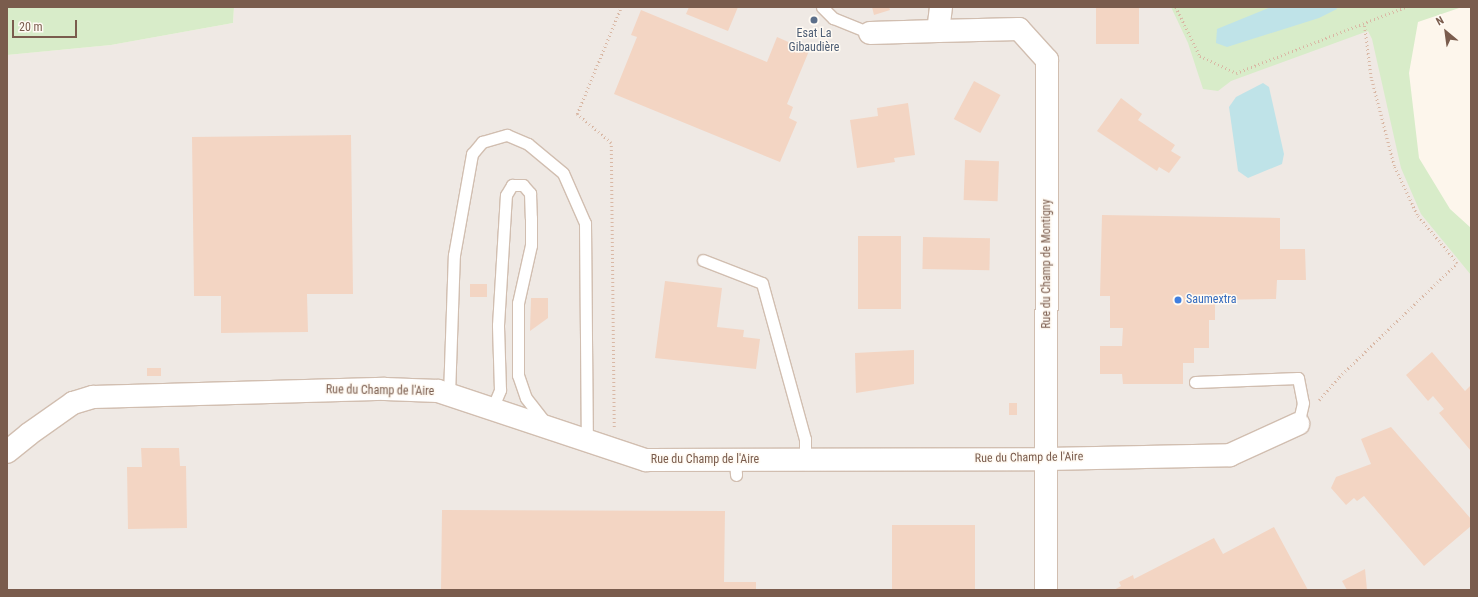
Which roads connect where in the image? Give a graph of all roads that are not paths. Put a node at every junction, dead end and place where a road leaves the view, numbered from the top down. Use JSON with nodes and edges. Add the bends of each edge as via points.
{"nodes":[{"id":1,"x":822,"y":7,"type":"edge"},
{"id":2,"x":941,"y":7,"type":"edge"},
{"id":3,"x":938,"y":31,"type":"junction"},
{"id":4,"x":870,"y":34,"type":"joint"},
{"id":5,"x":703,"y":260,"type":"dead end"},
{"id":6,"x":1195,"y":382,"type":"dead end"},
{"id":7,"x":449,"y":395,"type":"junction"},
{"id":8,"x":492,"y":409,"type":"junction"},
{"id":9,"x":1298,"y":424,"type":"joint"},
{"id":10,"x":549,"y":428,"type":"junction"},
{"id":11,"x":587,"y":441,"type":"junction"},
{"id":12,"x":7,"y":452,"type":"edge"},
{"id":13,"x":1046,"y":459,"type":"junction"},
{"id":14,"x":805,"y":460,"type":"junction"},
{"id":15,"x":1046,"y":590,"type":"edge"}],
"edges":[{"from":1,"to":4,"type":"lane","via":[[832,18]]},
{"from":2,"to":3,"type":"street"},
{"from":3,"to":4,"type":"street","name":"Rue du Champ de Montigny"},
{"from":3,"to":13,"type":"street","name":"Rue du Champ de Montigny","via":[[1019,29],[1047,60]]},
{"from":5,"to":14,"type":"lane","via":[[762,283],[805,439]]},
{"from":6,"to":9,"type":"lane","via":[[1298,378],[1303,403]]},
{"from":7,"to":8,"type":"street","name":"Rue du Champ de l'Aire"},
{"from":7,"to":11,"type":"lane","via":[[454,255],[472,154],[482,142],[507,135],[528,144],[563,172],[585,223]]},
{"from":7,"to":12,"type":"street","name":"Rue du Champ de l'Aire","via":[[438,391],[385,389],[93,397],[72,403]]},
{"from":8,"to":10,"type":"street","name":"Rue du Champ de l'Aire"},
{"from":8,"to":10,"type":"lane","via":[[500,390],[498,325],[506,195],[512,185],[523,185],[530,193],[531,218],[530,245],[518,303],[518,375],[526,398]]},
{"from":9,"to":13,"type":"street","name":"Rue du Champ de l'Aire","via":[[1230,455]]},
{"from":10,"to":11,"type":"street","name":"Rue du Champ de l'Aire"},
{"from":11,"to":14,"type":"street","name":"Rue du Champ de l'Aire","via":[[646,460],[736,468]]},
{"from":13,"to":14,"type":"street","name":"Rue du Champ de l'Aire"},
{"from":13,"to":15,"type":"street","name":"Rue du Champ de Montigny"}]}
